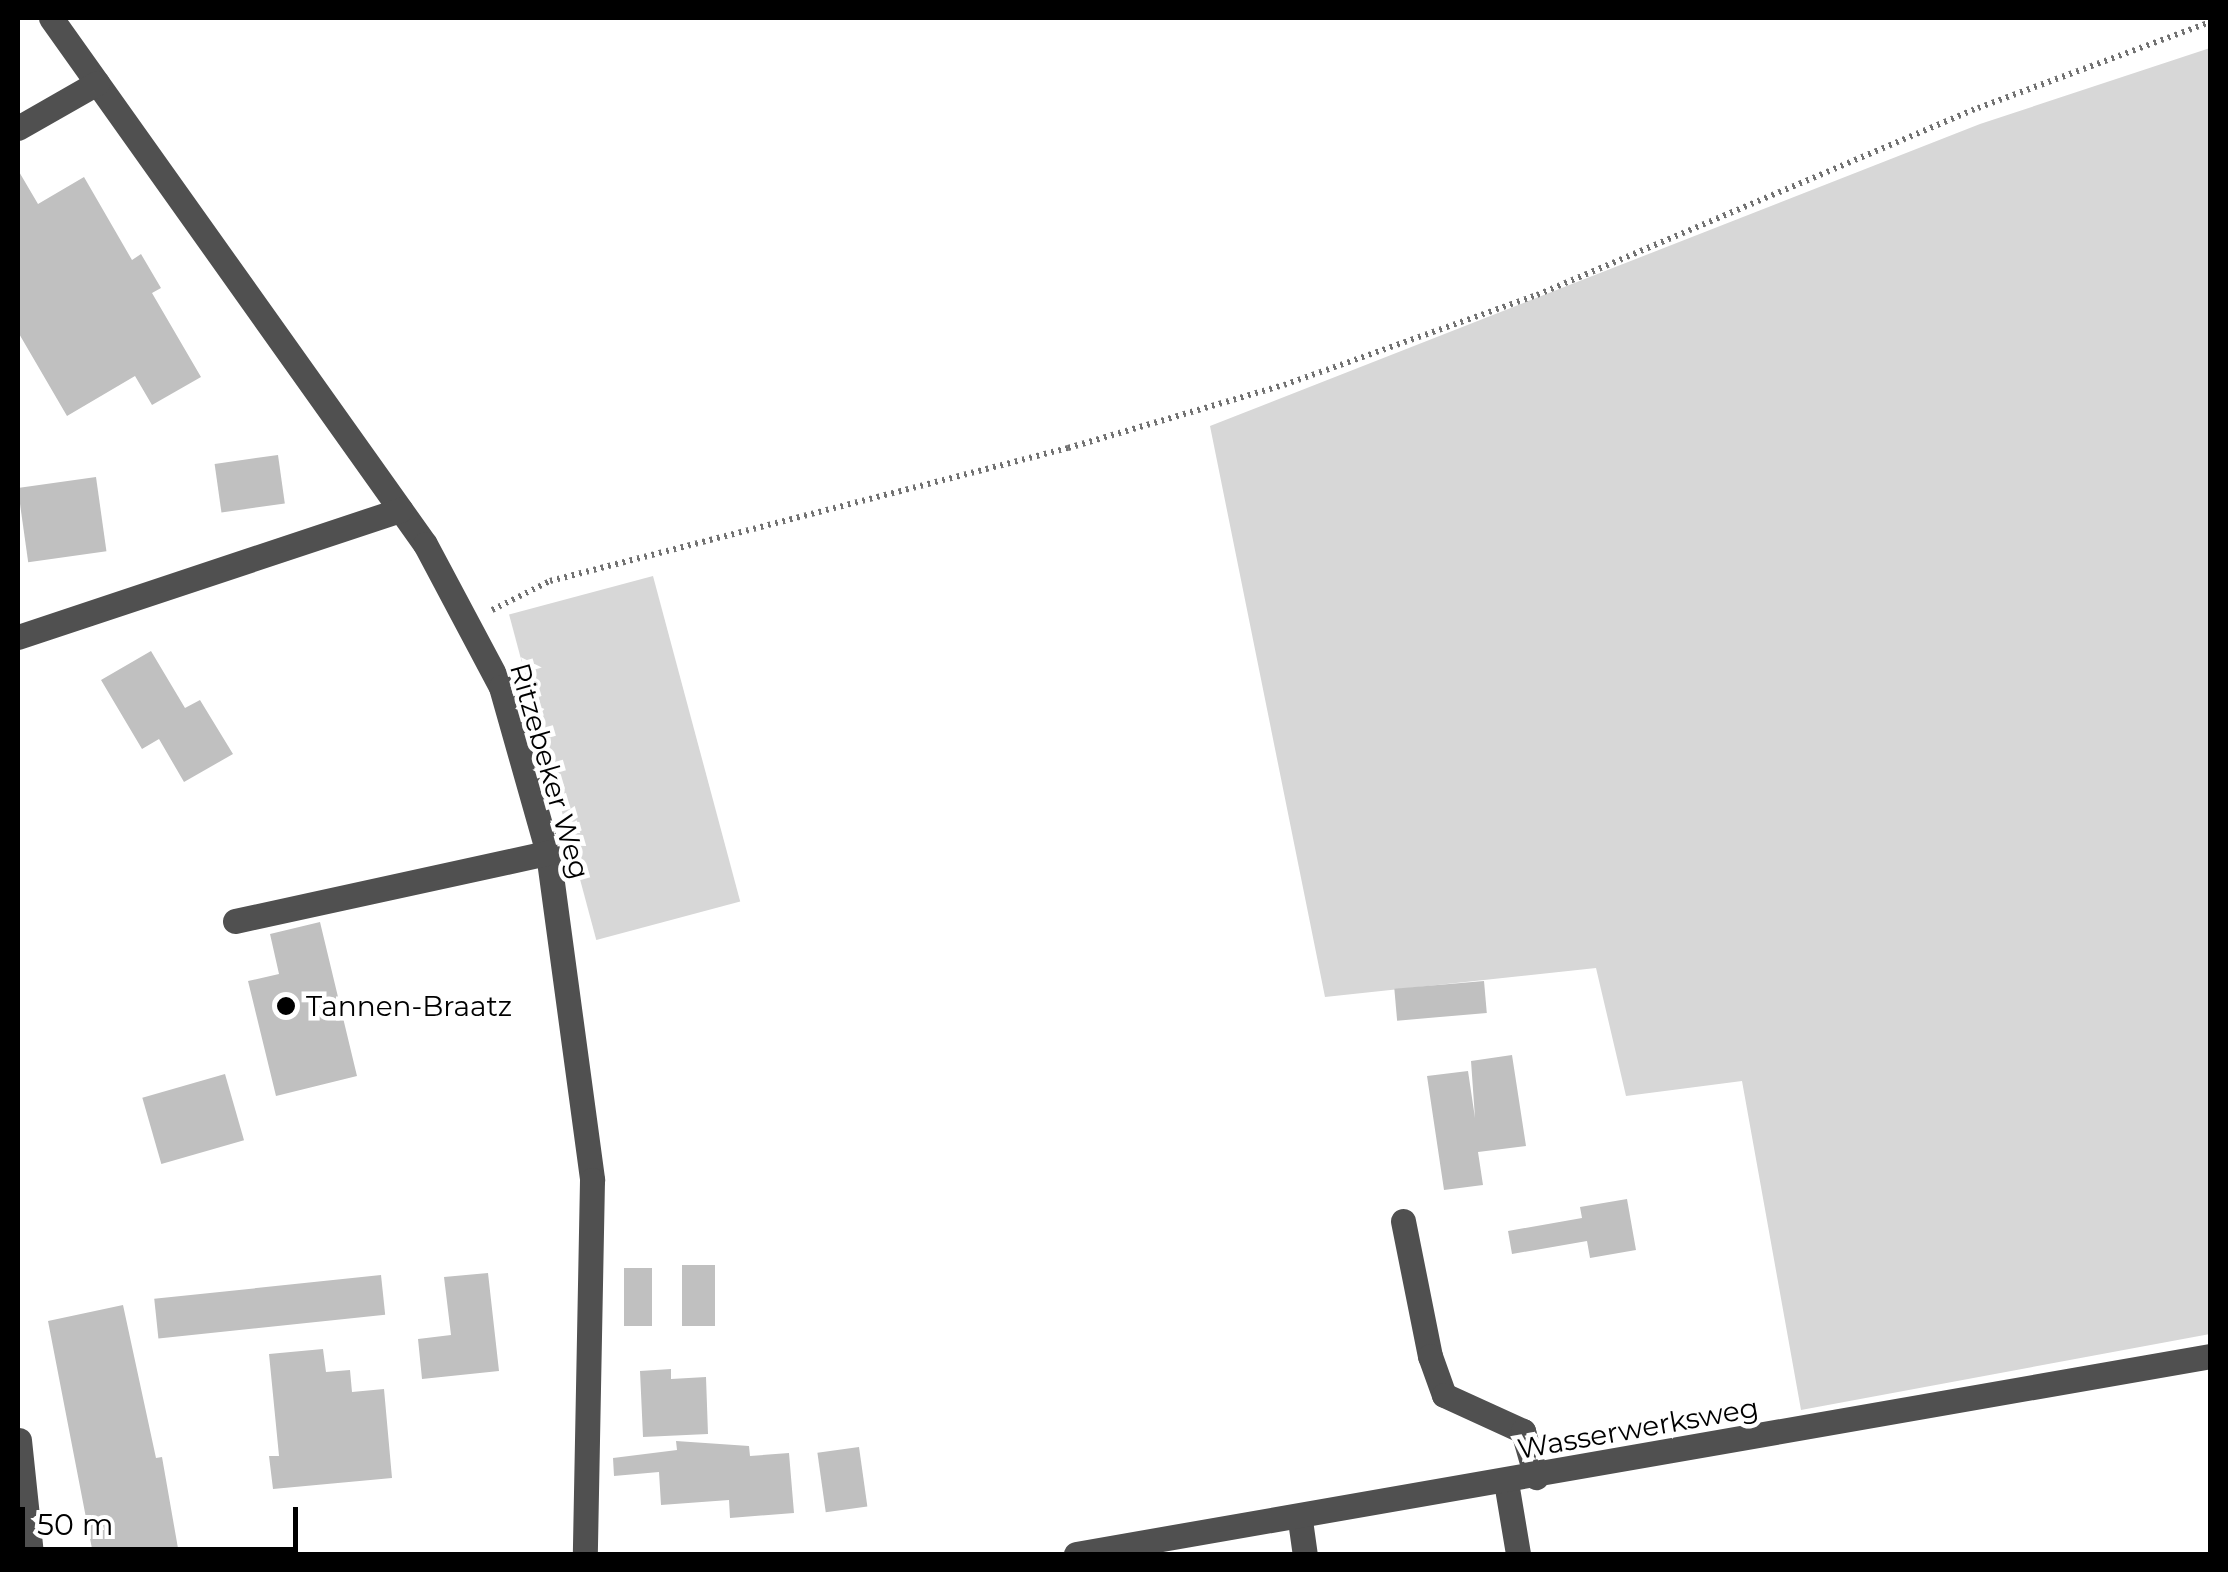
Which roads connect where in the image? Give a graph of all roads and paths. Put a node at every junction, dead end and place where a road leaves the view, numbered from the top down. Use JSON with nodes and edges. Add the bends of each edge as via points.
{"nodes":[{"id":1,"x":50,"y":18,"type":"edge"},
{"id":2,"x":2210,"y":22,"type":"edge"},
{"id":3,"x":97,"y":82,"type":"junction"},
{"id":4,"x":18,"y":128,"type":"edge"},
{"id":5,"x":400,"y":510,"type":"junction"},
{"id":6,"x":469,"y":622,"type":"junction"},
{"id":7,"x":18,"y":637,"type":"edge"},
{"id":8,"x":548,"y":853,"type":"junction"},
{"id":9,"x":234,"y":921,"type":"dead end"},
{"id":10,"x":1403,"y":1221,"type":"dead end"},
{"id":11,"x":2210,"y":1356,"type":"edge"},
{"id":12,"x":19,"y":1440,"type":"edge"},
{"id":13,"x":1536,"y":1477,"type":"junction"},
{"id":14,"x":1506,"y":1482,"type":"junction"},
{"id":15,"x":1300,"y":1520,"type":"junction"},
{"id":16,"x":31,"y":1554,"type":"edge"},
{"id":17,"x":585,"y":1554,"type":"edge"},
{"id":18,"x":1076,"y":1554,"type":"edge"},
{"id":19,"x":1305,"y":1554,"type":"edge"},
{"id":20,"x":1518,"y":1554,"type":"edge"}],
"edges":[{"from":1,"to":3,"type":"street","name":"Ritzebeker Weg"},
{"from":2,"to":6,"type":"path","via":[[1978,108],[1537,295],[1284,385],[1068,448],[550,580]]},
{"from":3,"to":4,"type":"street"},
{"from":3,"to":5,"type":"street","name":"Ritzebeker Weg"},
{"from":5,"to":6,"type":"street","name":"Ritzebeker Weg"},
{"from":5,"to":7,"type":"street"},
{"from":6,"to":8,"type":"street","name":"Ritzebeker Weg","via":[[500,687]]},
{"from":8,"to":9,"type":"street"},
{"from":8,"to":17,"type":"street","name":"Ritzebeker Weg","via":[[592,1180]]},
{"from":10,"to":13,"type":"street","via":[[1444,1395],[1522,1431]]},
{"from":11,"to":13,"type":"street","name":"Wasserwerksweg"},
{"from":12,"to":16,"type":"street"},
{"from":13,"to":14,"type":"street","name":"Wasserwerksweg"},
{"from":14,"to":15,"type":"street","name":"Wasserwerksweg"},
{"from":14,"to":20,"type":"street"},
{"from":15,"to":18,"type":"street","name":"Wasserwerksweg"},
{"from":15,"to":19,"type":"street"}]}
